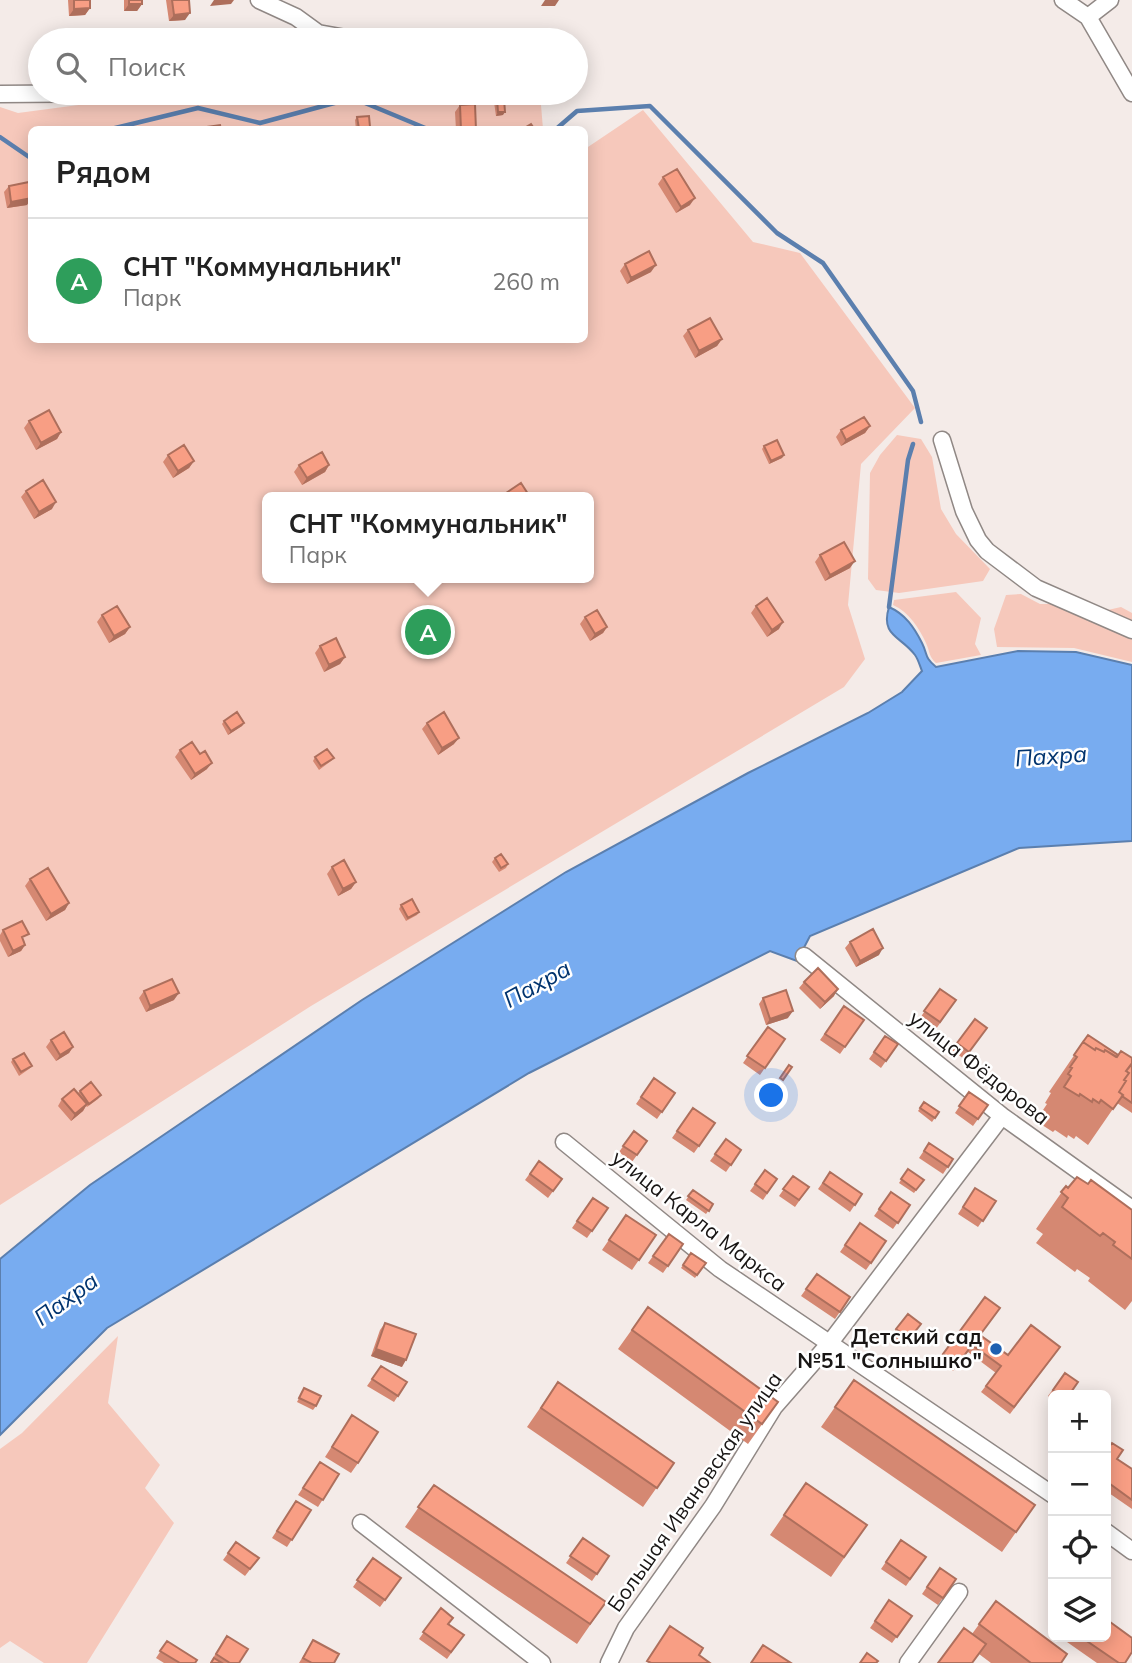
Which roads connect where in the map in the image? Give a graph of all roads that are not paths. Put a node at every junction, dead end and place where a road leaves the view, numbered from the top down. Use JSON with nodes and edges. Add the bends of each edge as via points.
{"nodes":[{"id":1,"x":259,"y":0,"type":"edge"},
{"id":2,"x":1063,"y":0,"type":"edge"},
{"id":3,"x":1110,"y":0,"type":"edge"},
{"id":4,"x":1088,"y":17,"type":"junction"},
{"id":5,"x":311,"y":28,"type":"edge"},
{"id":6,"x":1132,"y":93,"type":"edge"},
{"id":7,"x":0,"y":94,"type":"edge"},
{"id":8,"x":28,"y":94,"type":"edge"},
{"id":9,"x":942,"y":440,"type":"dead end"},
{"id":10,"x":1132,"y":630,"type":"edge"},
{"id":11,"x":804,"y":956,"type":"dead end"},
{"id":12,"x":1002,"y":1116,"type":"junction"},
{"id":13,"x":564,"y":1142,"type":"dead end"},
{"id":14,"x":1132,"y":1209,"type":"edge"},
{"id":15,"x":830,"y":1344,"type":"junction"},
{"id":16,"x":1048,"y":1491,"type":"edge"},
{"id":17,"x":361,"y":1523,"type":"dead end"},
{"id":18,"x":1111,"y":1536,"type":"edge"},
{"id":19,"x":1132,"y":1551,"type":"edge"},
{"id":20,"x":959,"y":1592,"type":"dead end"},
{"id":21,"x":542,"y":1663,"type":"edge"},
{"id":22,"x":609,"y":1663,"type":"edge"},
{"id":23,"x":908,"y":1663,"type":"edge"}],
"edges":[{"from":1,"to":5,"type":"street"},
{"from":2,"to":4,"type":"street"},
{"from":3,"to":4,"type":"street"},
{"from":4,"to":6,"type":"street"},
{"from":7,"to":8,"type":"street"},
{"from":9,"to":10,"type":"street","via":[[964,511],[987,551],[1036,588]]},
{"from":11,"to":12,"type":"street","name":"улица Фёдорова"},
{"from":12,"to":14,"type":"street","name":"улица Фёдорова"},
{"from":12,"to":15,"type":"street","name":"Большая Ивановская улица"},
{"from":13,"to":15,"type":"street","name":"улица Карла Маркса","via":[[720,1269]]},
{"from":15,"to":16,"type":"street","name":"улица Карла Маркса"},
{"from":15,"to":22,"type":"street","name":"Большая Ивановская улица","via":[[774,1407],[713,1506],[626,1628]]},
{"from":17,"to":21,"type":"street"},
{"from":18,"to":19,"type":"street"},
{"from":20,"to":23,"type":"street"}]}
